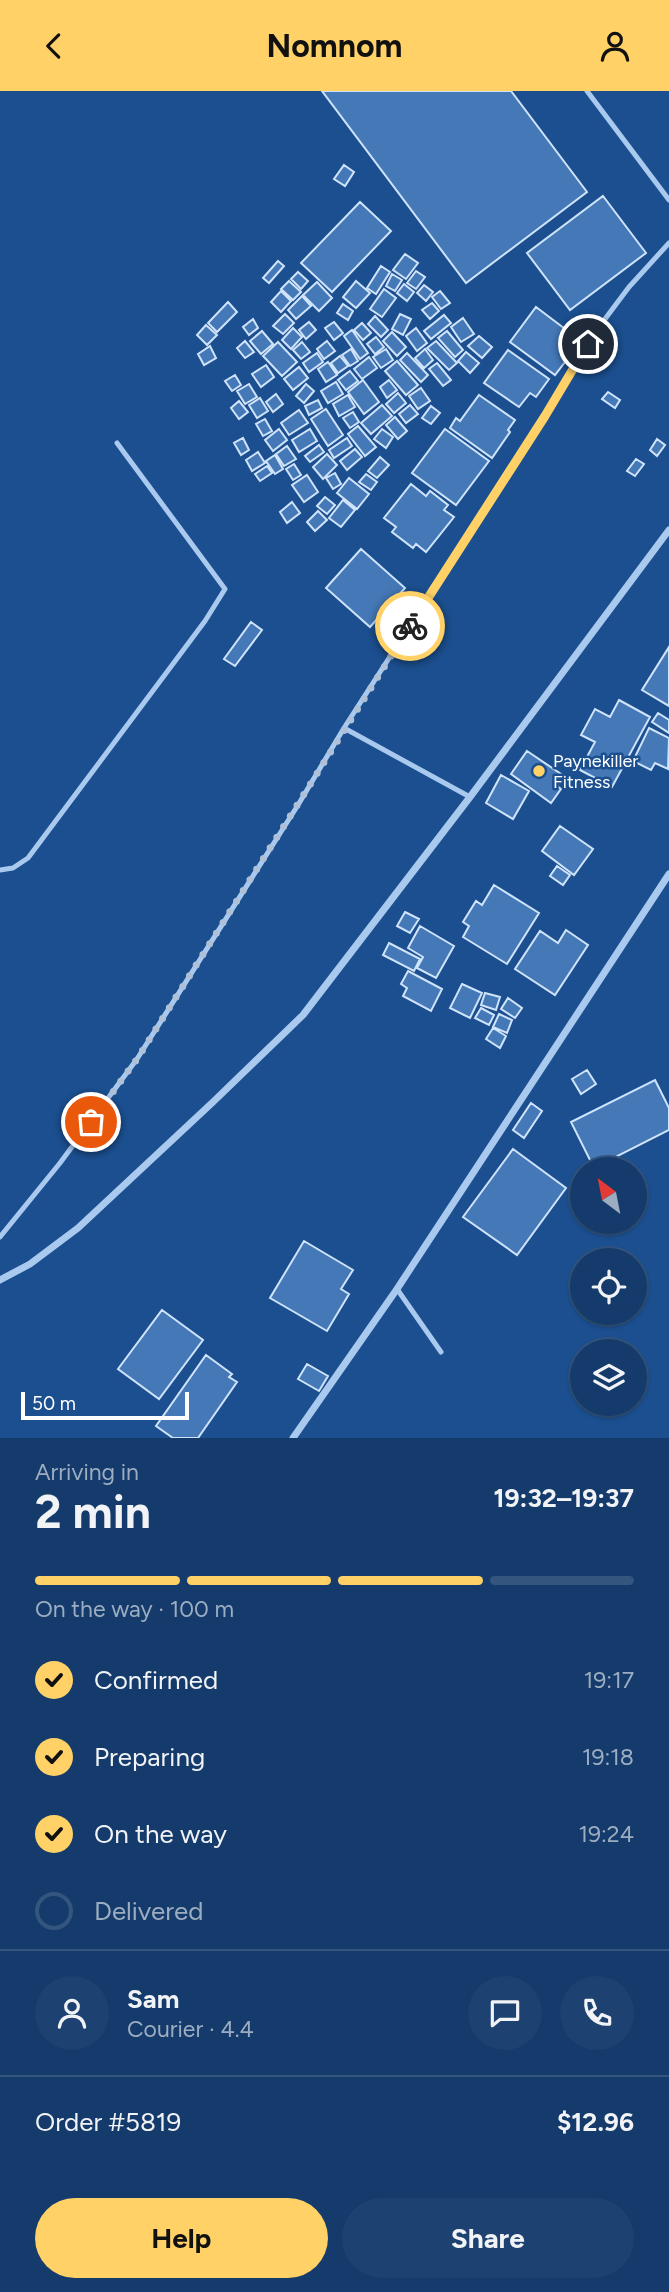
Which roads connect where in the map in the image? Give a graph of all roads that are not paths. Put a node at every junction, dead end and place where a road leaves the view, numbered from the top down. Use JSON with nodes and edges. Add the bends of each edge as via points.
{"nodes":[{"id":1,"x":587,"y":91,"type":"edge"},
{"id":2,"x":669,"y":200,"type":"edge"},
{"id":3,"x":669,"y":243,"type":"edge"},
{"id":4,"x":117,"y":443,"type":"dead end"},
{"id":5,"x":669,"y":530,"type":"edge"},
{"id":6,"x":344,"y":728,"type":"junction"},
{"id":7,"x":470,"y":797,"type":"junction"},
{"id":8,"x":0,"y":870,"type":"edge"},
{"id":9,"x":669,"y":874,"type":"edge"},
{"id":10,"x":0,"y":1237,"type":"edge"},
{"id":11,"x":0,"y":1280,"type":"edge"},
{"id":12,"x":397,"y":1289,"type":"junction"},
{"id":13,"x":441,"y":1352,"type":"dead end"},
{"id":14,"x":293,"y":1438,"type":"edge"}],
"edges":[{"from":1,"to":2,"type":"lane"},
{"from":3,"to":6,"type":"lane","via":[[599,327]]},
{"from":4,"to":8,"type":"lane","via":[[225,590],[28,858]]},
{"from":5,"to":7,"type":"street"},
{"from":6,"to":7,"type":"lane"},
{"from":6,"to":10,"type":"lane","via":[[137,1059]]},
{"from":7,"to":11,"type":"street","via":[[303,1015],[78,1228]]},
{"from":9,"to":12,"type":"street"},
{"from":12,"to":13,"type":"lane"},
{"from":12,"to":14,"type":"street"}]}
